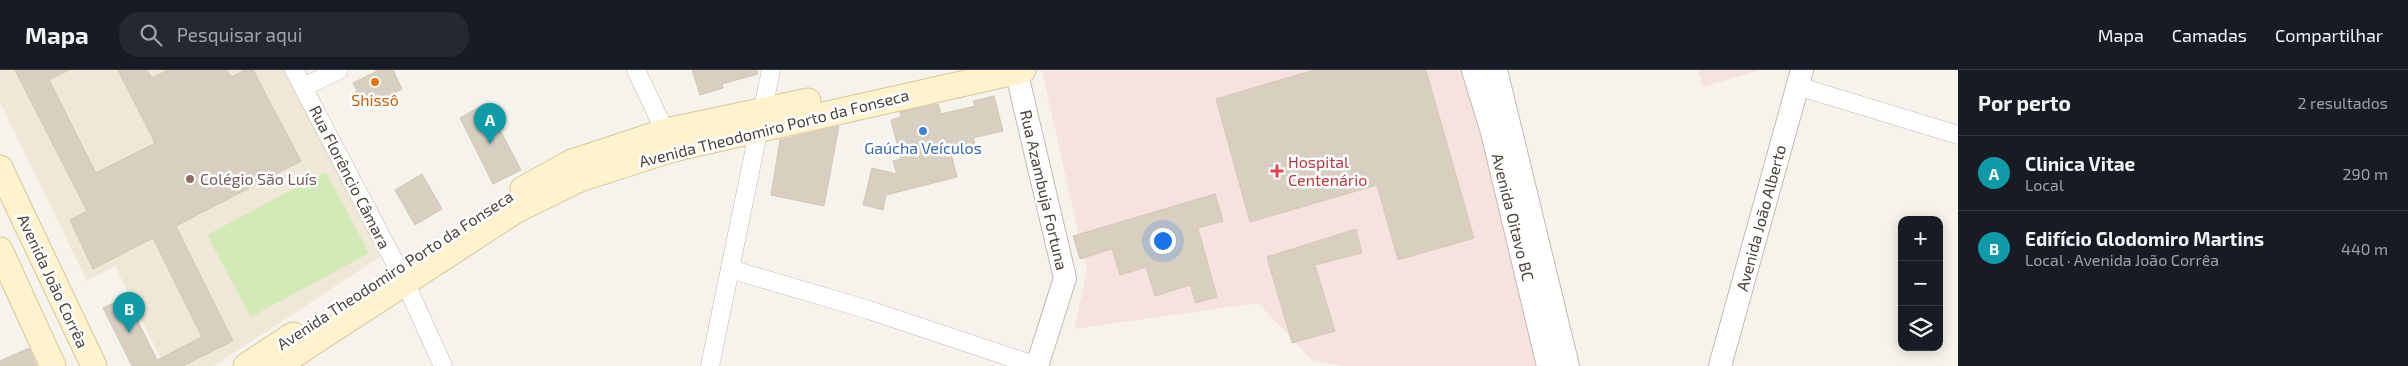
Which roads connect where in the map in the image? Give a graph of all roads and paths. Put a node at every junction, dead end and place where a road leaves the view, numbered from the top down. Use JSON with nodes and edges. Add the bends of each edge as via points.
{"nodes":[{"id":1,"x":294,"y":70,"type":"edge"},
{"id":2,"x":339,"y":70,"type":"edge"},
{"id":3,"x":636,"y":70,"type":"edge"},
{"id":4,"x":770,"y":70,"type":"edge"},
{"id":5,"x":950,"y":70,"type":"edge"},
{"id":6,"x":1473,"y":70,"type":"edge"},
{"id":7,"x":1496,"y":70,"type":"edge"},
{"id":8,"x":1018,"y":71,"type":"edge"},
{"id":9,"x":1800,"y":78,"type":"edge"},
{"id":10,"x":303,"y":87,"type":"junction"},
{"id":11,"x":761,"y":120,"type":"junction"},
{"id":12,"x":1958,"y":135,"type":"edge"},
{"id":13,"x":670,"y":140,"type":"junction"},
{"id":14,"x":0,"y":168,"type":"edge"},
{"id":15,"x":0,"y":250,"type":"edge"},
{"id":16,"x":730,"y":269,"type":"junction"},
{"id":17,"x":401,"y":275,"type":"junction"},
{"id":18,"x":53,"y":366,"type":"edge"},
{"id":19,"x":94,"y":366,"type":"edge"},
{"id":20,"x":246,"y":366,"type":"edge"},
{"id":21,"x":277,"y":366,"type":"edge"},
{"id":22,"x":443,"y":366,"type":"edge"},
{"id":23,"x":710,"y":366,"type":"edge"},
{"id":24,"x":1037,"y":366,"type":"edge"},
{"id":25,"x":1548,"y":366,"type":"edge"},
{"id":26,"x":1568,"y":366,"type":"edge"},
{"id":27,"x":1720,"y":366,"type":"edge"}],
"edges":[{"from":1,"to":10,"type":"street","name":"Rua Florêncio Câmara"},
{"from":2,"to":10,"type":"street"},
{"from":3,"to":13,"type":"street"},
{"from":4,"to":11,"type":"street"},
{"from":5,"to":11,"type":"main road","name":"Avenida Theodomiro Porto da Fonseca"},
{"from":6,"to":25,"type":"street","name":"Avenida Oitavo BC","via":[[1495,142]]},
{"from":7,"to":26,"type":"street","name":"Avenida Oitavo BC"},
{"from":8,"to":11,"type":"main road","name":"Avenida Theodomiro Porto da Fonseca"},
{"from":8,"to":24,"type":"street","name":"Rua Azambuja Fortuna","via":[[1065,278]]},
{"from":9,"to":12,"type":"street"},
{"from":9,"to":27,"type":"street","name":"Avenida João Alberto"},
{"from":10,"to":17,"type":"street","name":"Rua Florêncio Câmara"},
{"from":11,"to":13,"type":"main road","name":"Avenida Theodomiro Porto da Fonseca"},
{"from":11,"to":16,"type":"street"},
{"from":13,"to":17,"type":"main road","name":"Avenida Theodomiro Porto da Fonseca","via":[[572,162]]},
{"from":14,"to":19,"type":"main road","name":"Avenida João Corrêa"},
{"from":15,"to":18,"type":"main road"},
{"from":16,"to":23,"type":"street"},
{"from":16,"to":24,"type":"street","via":[[869,310]]},
{"from":17,"to":20,"type":"main road","name":"Avenida Theodomiro Porto da Fonseca"},
{"from":17,"to":21,"type":"main road","name":"Avenida Theodomiro Porto da Fonseca"},
{"from":17,"to":22,"type":"street","name":"Rua Florêncio Câmara"}]}
